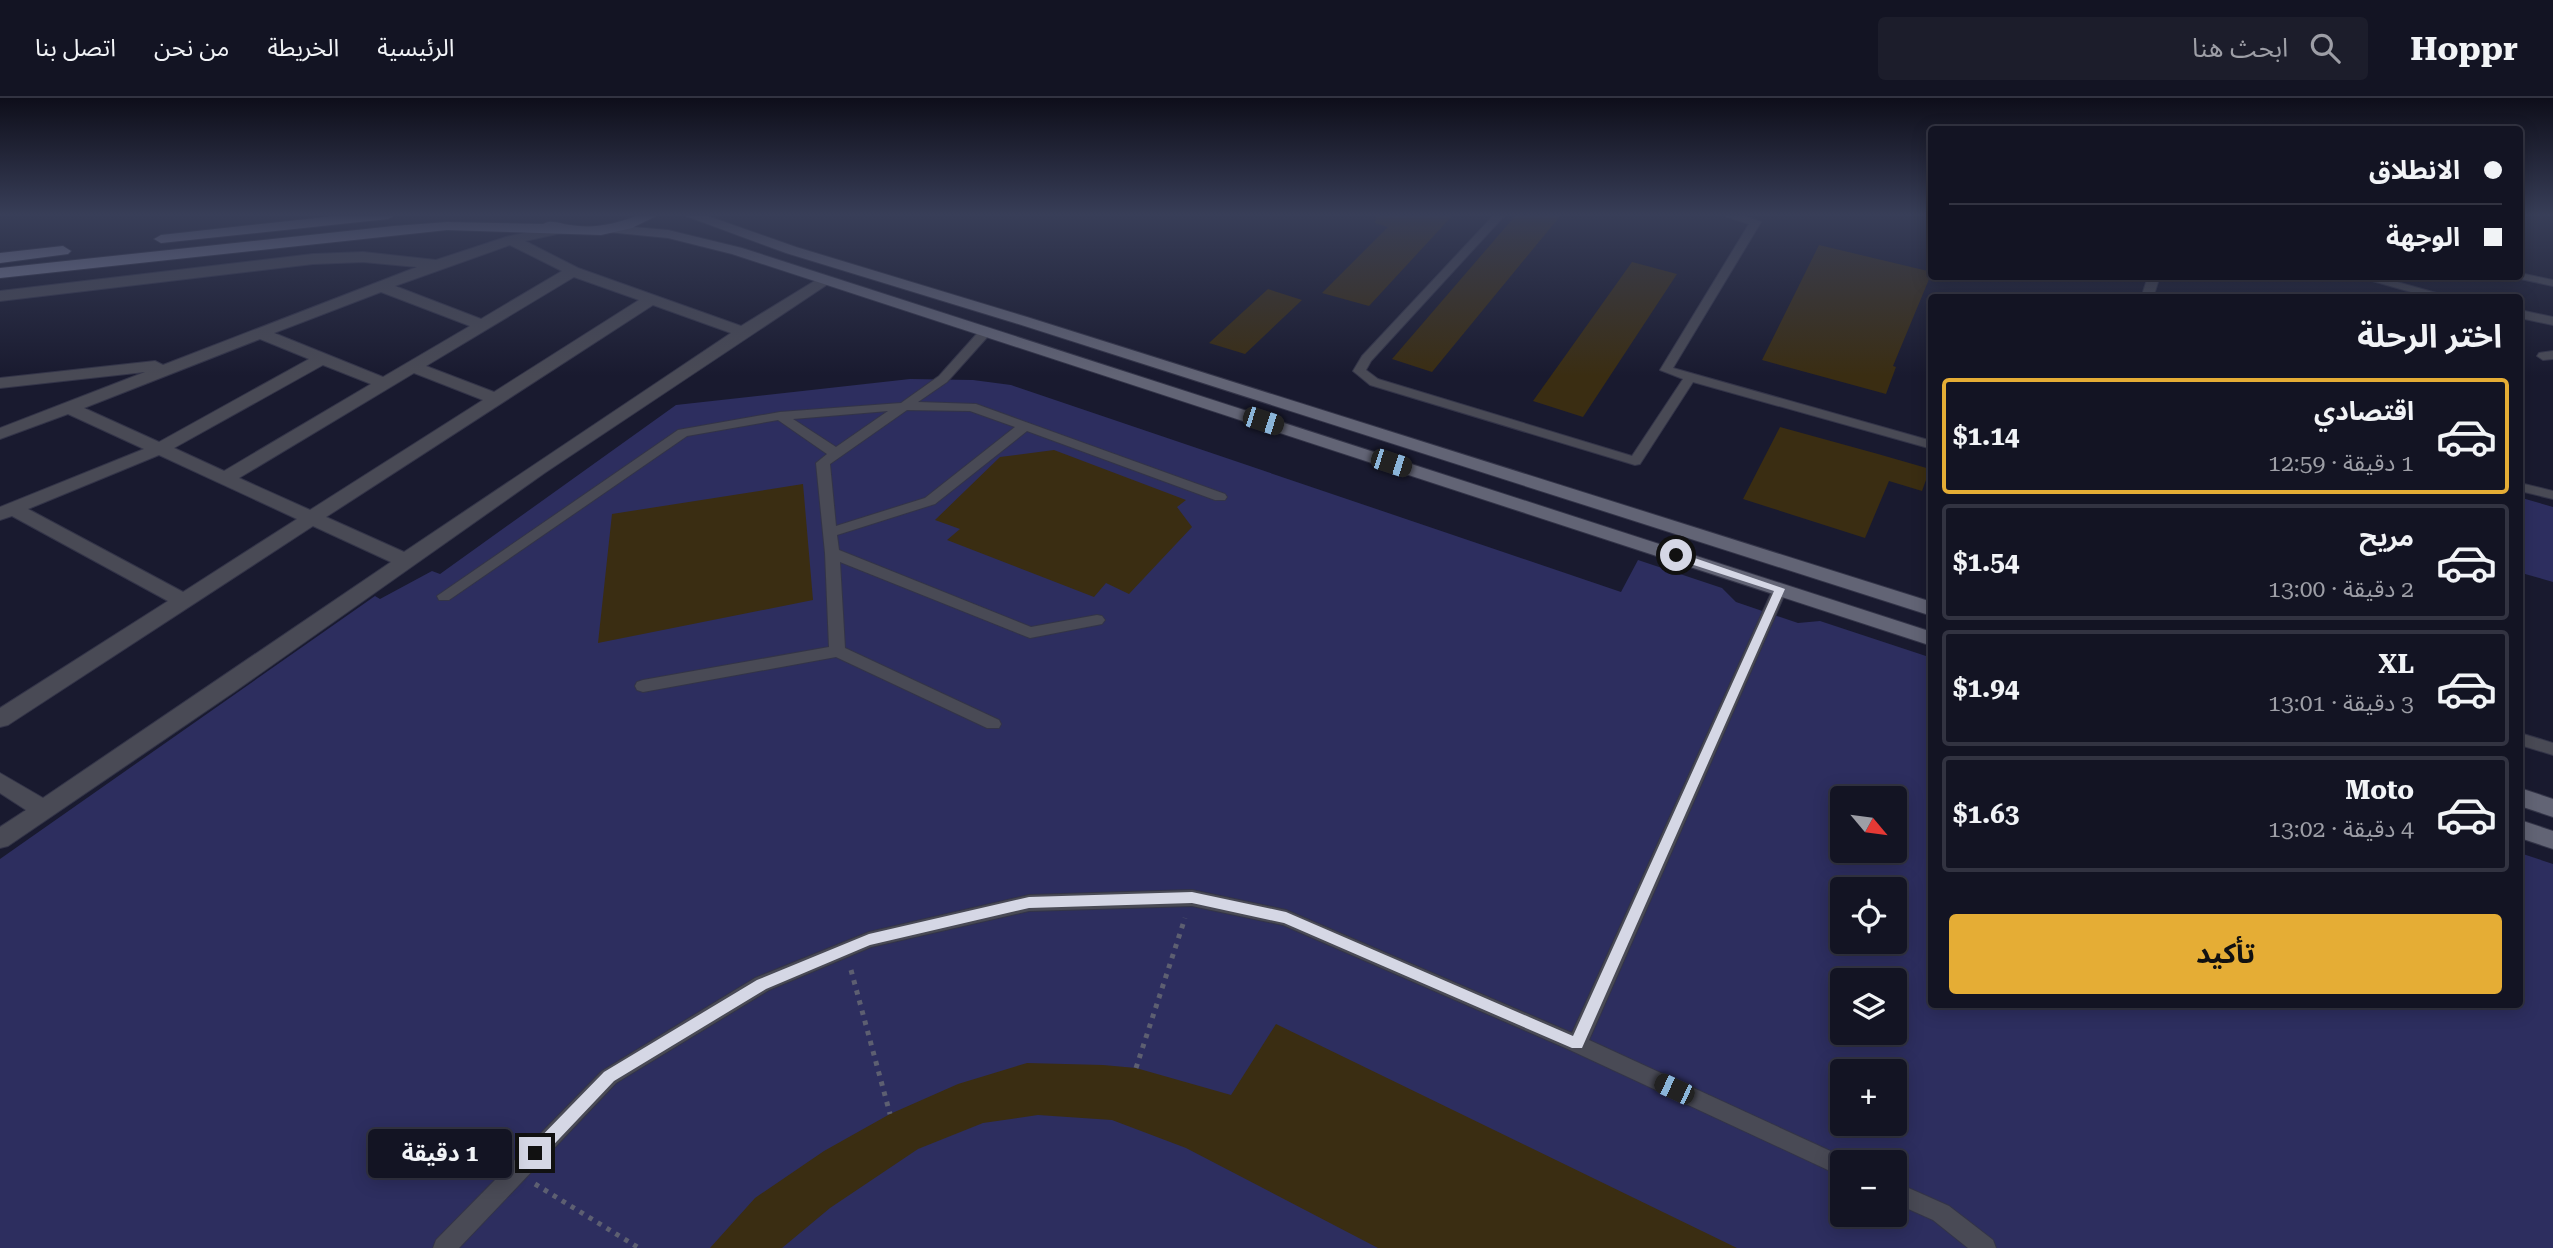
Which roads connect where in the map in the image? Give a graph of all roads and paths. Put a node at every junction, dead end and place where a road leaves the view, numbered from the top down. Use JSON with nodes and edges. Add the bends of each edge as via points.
{"nodes":[{"id":1,"x":40,"y":269,"type":"edge"},
{"id":2,"x":231,"y":269,"type":"edge"},
{"id":3,"x":427,"y":269,"type":"edge"},
{"id":4,"x":568,"y":269,"type":"edge"},
{"id":5,"x":791,"y":269,"type":"edge"},
{"id":6,"x":852,"y":269,"type":"edge"},
{"id":7,"x":1450,"y":269,"type":"edge"},
{"id":8,"x":1728,"y":269,"type":"edge"},
{"id":9,"x":573,"y":271,"type":"junction"},
{"id":10,"x":0,"y":273,"type":"edge"},
{"id":11,"x":2523,"y":277,"type":"edge"},
{"id":12,"x":826,"y":280,"type":"junction"},
{"id":13,"x":2376,"y":280,"type":"edge"},
{"id":14,"x":2430,"y":280,"type":"edge"},
{"id":15,"x":2553,"y":283,"type":"edge"},
{"id":16,"x":382,"y":287,"type":"junction"},
{"id":17,"x":2430,"y":293,"type":"junction"},
{"id":18,"x":2434,"y":294,"type":"edge"},
{"id":19,"x":0,"y":296,"type":"edge"},
{"id":20,"x":653,"y":299,"type":"junction"},
{"id":21,"x":2523,"y":315,"type":"edge"},
{"id":22,"x":2553,"y":321,"type":"edge"},
{"id":23,"x":483,"y":326,"type":"junction"},
{"id":24,"x":986,"y":331,"type":"junction"},
{"id":25,"x":742,"y":332,"type":"junction"},
{"id":26,"x":261,"y":334,"type":"junction"},
{"id":27,"x":323,"y":358,"type":"junction"},
{"id":28,"x":185,"y":363,"type":"junction"},
{"id":29,"x":414,"y":367,"type":"junction"},
{"id":30,"x":1690,"y":377,"type":"junction"},
{"id":31,"x":0,"y":383,"type":"edge"},
{"id":32,"x":386,"y":384,"type":"junction"},
{"id":33,"x":496,"y":399,"type":"junction"},
{"id":34,"x":907,"y":406,"type":"junction"},
{"id":35,"x":68,"y":407,"type":"junction"},
{"id":36,"x":780,"y":416,"type":"junction"},
{"id":37,"x":1025,"y":426,"type":"junction"},
{"id":38,"x":0,"y":434,"type":"edge"},
{"id":39,"x":1928,"y":444,"type":"edge"},
{"id":40,"x":159,"y":449,"type":"junction"},
{"id":41,"x":837,"y":454,"type":"junction"},
{"id":42,"x":226,"y":478,"type":"junction"},
{"id":43,"x":2523,"y":479,"type":"edge"},
{"id":44,"x":2553,"y":486,"type":"edge"},
{"id":45,"x":2523,"y":487,"type":"edge"},
{"id":46,"x":2553,"y":495,"type":"edge"},
{"id":47,"x":1220,"y":497,"type":"dead end"},
{"id":48,"x":7,"y":511,"type":"edge"},
{"id":49,"x":312,"y":516,"type":"junction"},
{"id":50,"x":829,"y":533,"type":"junction"},
{"id":51,"x":832,"y":553,"type":"junction"},
{"id":52,"x":404,"y":560,"type":"junction"},
{"id":53,"x":1780,"y":589,"type":"junction"},
{"id":54,"x":444,"y":596,"type":"dead end"},
{"id":55,"x":184,"y":601,"type":"junction"},
{"id":56,"x":1928,"y":609,"type":"edge"},
{"id":57,"x":1097,"y":620,"type":"dead end"},
{"id":58,"x":1928,"y":638,"type":"edge"},
{"id":59,"x":837,"y":651,"type":"junction"},
{"id":60,"x":643,"y":686,"type":"dead end"},
{"id":61,"x":0,"y":719,"type":"edge"},
{"id":62,"x":993,"y":724,"type":"dead end"},
{"id":63,"x":2523,"y":741,"type":"edge"},
{"id":64,"x":2553,"y":750,"type":"edge"},
{"id":65,"x":0,"y":782,"type":"edge"},
{"id":66,"x":2523,"y":798,"type":"edge"},
{"id":67,"x":2553,"y":808,"type":"edge"},
{"id":68,"x":43,"y":809,"type":"junction"},
{"id":69,"x":2523,"y":830,"type":"edge"},
{"id":70,"x":0,"y":839,"type":"edge"},
{"id":71,"x":2553,"y":840,"type":"edge"},
{"id":72,"x":1192,"y":898,"type":"junction"},
{"id":73,"x":845,"y":949,"type":"junction"},
{"id":74,"x":1577,"y":1044,"type":"junction"},
{"id":75,"x":1136,"y":1068,"type":"dead end"},
{"id":76,"x":890,"y":1114,"type":"dead end"},
{"id":77,"x":1830,"y":1161,"type":"edge"},
{"id":78,"x":517,"y":1172,"type":"junction"},
{"id":79,"x":1907,"y":1197,"type":"edge"},
{"id":80,"x":444,"y":1248,"type":"edge"},
{"id":81,"x":639,"y":1248,"type":"edge"},
{"id":82,"x":1985,"y":1248,"type":"edge"}],
"edges":[{"from":1,"to":10,"type":"highway"},
{"from":2,"to":19,"type":"street"},
{"from":3,"to":16,"type":"street"},
{"from":4,"to":9,"type":"street"},
{"from":5,"to":12,"type":"main road"},
{"from":6,"to":56,"type":"main road"},
{"from":7,"to":30,"type":"lane","via":[[1359,371],[1374,382],[1635,461]]},
{"from":8,"to":30,"type":"lane","via":[[1666,370]]},
{"from":9,"to":20,"type":"street"},
{"from":9,"to":23,"type":"street"},
{"from":11,"to":15,"type":"lane"},
{"from":12,"to":24,"type":"main road"},
{"from":12,"to":25,"type":"street"},
{"from":13,"to":17,"type":"lane"},
{"from":14,"to":17,"type":"lane"},
{"from":16,"to":23,"type":"street"},
{"from":16,"to":26,"type":"street"},
{"from":17,"to":18,"type":"lane"},
{"from":20,"to":25,"type":"street"},
{"from":20,"to":33,"type":"street"},
{"from":21,"to":22,"type":"lane"},
{"from":23,"to":29,"type":"street"},
{"from":24,"to":34,"type":"lane","via":[[943,379]]},
{"from":24,"to":53,"type":"main road"},
{"from":25,"to":52,"type":"street"},
{"from":26,"to":27,"type":"street"},
{"from":26,"to":28,"type":"street"},
{"from":27,"to":32,"type":"street"},
{"from":27,"to":40,"type":"street"},
{"from":28,"to":31,"type":"street"},
{"from":28,"to":35,"type":"street"},
{"from":29,"to":32,"type":"street"},
{"from":29,"to":33,"type":"street"},
{"from":30,"to":39,"type":"lane"},
{"from":32,"to":42,"type":"street"},
{"from":33,"to":49,"type":"street"},
{"from":34,"to":36,"type":"lane"},
{"from":34,"to":37,"type":"lane","via":[[971,407]]},
{"from":34,"to":41,"type":"lane"},
{"from":35,"to":38,"type":"street"},
{"from":35,"to":40,"type":"street"},
{"from":36,"to":41,"type":"lane"},
{"from":36,"to":54,"type":"lane","via":[[684,433]]},
{"from":37,"to":47,"type":"lane"},
{"from":37,"to":50,"type":"lane","via":[[930,501]]},
{"from":40,"to":42,"type":"street"},
{"from":40,"to":48,"type":"street"},
{"from":41,"to":50,"type":"lane","via":[[823,463]]},
{"from":42,"to":49,"type":"street"},
{"from":43,"to":44,"type":"lane"},
{"from":45,"to":46,"type":"lane"},
{"from":48,"to":55,"type":"street"},
{"from":49,"to":52,"type":"street"},
{"from":49,"to":55,"type":"street"},
{"from":50,"to":51,"type":"lane"},
{"from":51,"to":57,"type":"lane","via":[[1030,633]]},
{"from":51,"to":59,"type":"lane"},
{"from":52,"to":68,"type":"street"},
{"from":53,"to":58,"type":"main road"},
{"from":53,"to":74,"type":"lane"},
{"from":55,"to":61,"type":"street"},
{"from":59,"to":60,"type":"lane"},
{"from":59,"to":62,"type":"lane"},
{"from":63,"to":64,"type":"lane"},
{"from":65,"to":68,"type":"street"},
{"from":66,"to":67,"type":"main road"},
{"from":68,"to":70,"type":"street"},
{"from":69,"to":71,"type":"main road"},
{"from":72,"to":73,"type":"lane","via":[[1029,903]]},
{"from":72,"to":74,"type":"lane","via":[[1286,918]]},
{"from":72,"to":75,"type":"path"},
{"from":73,"to":76,"type":"path"},
{"from":73,"to":78,"type":"lane","via":[[762,985],[609,1077]]},
{"from":74,"to":77,"type":"lane"},
{"from":78,"to":80,"type":"lane"},
{"from":78,"to":81,"type":"path"},
{"from":79,"to":82,"type":"lane","via":[[1941,1213]]}]}
